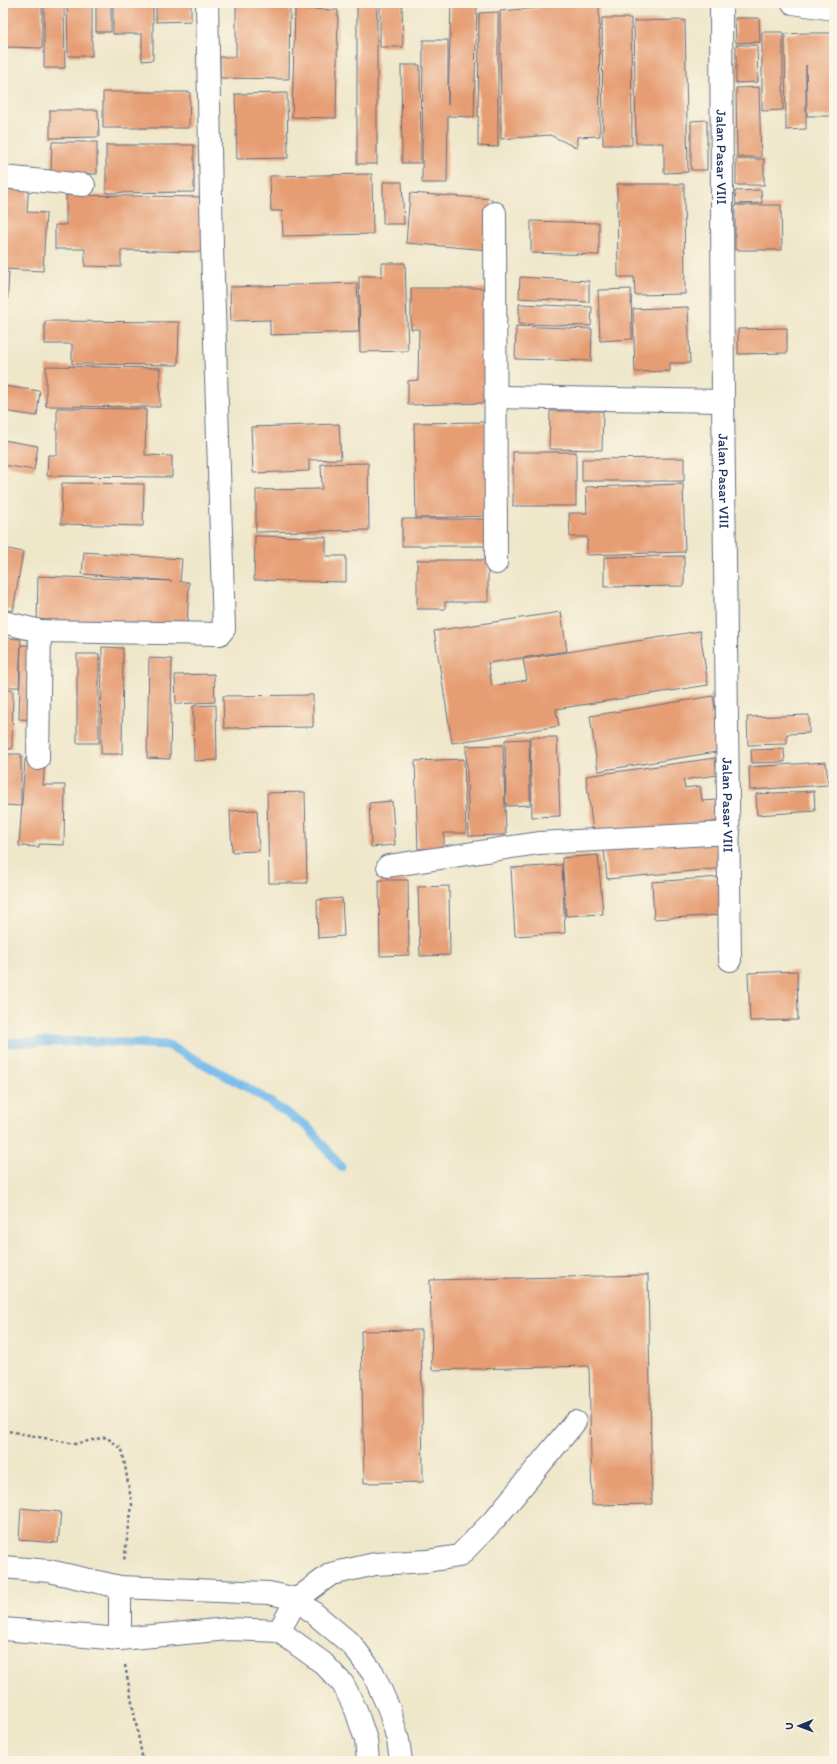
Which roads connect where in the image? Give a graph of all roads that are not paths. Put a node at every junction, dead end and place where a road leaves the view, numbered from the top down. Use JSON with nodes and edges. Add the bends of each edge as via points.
{"nodes":[{"id":1,"x":207,"y":3,"type":"edge"},
{"id":2,"x":721,"y":3,"type":"edge"},
{"id":3,"x":794,"y":3,"type":"edge"},
{"id":4,"x":834,"y":9,"type":"edge"},
{"id":5,"x":3,"y":177,"type":"edge"},
{"id":6,"x":84,"y":185,"type":"dead end"},
{"id":7,"x":495,"y":213,"type":"dead end"},
{"id":8,"x":496,"y":397,"type":"junction"},
{"id":9,"x":723,"y":401,"type":"junction"},
{"id":10,"x":496,"y":563,"type":"dead end"},
{"id":11,"x":3,"y":622,"type":"edge"},
{"id":12,"x":40,"y":631,"type":"junction"},
{"id":13,"x":38,"y":759,"type":"dead end"},
{"id":14,"x":729,"y":833,"type":"junction"},
{"id":15,"x":388,"y":866,"type":"dead end"},
{"id":16,"x":730,"y":960,"type":"dead end"},
{"id":17,"x":575,"y":1422,"type":"dead end"},
{"id":18,"x":3,"y":1567,"type":"edge"},
{"id":19,"x":120,"y":1587,"type":"junction"},
{"id":20,"x":297,"y":1599,"type":"junction"},
{"id":21,"x":3,"y":1629,"type":"edge"},
{"id":22,"x":279,"y":1631,"type":"junction"},
{"id":23,"x":120,"y":1639,"type":"junction"},
{"id":24,"x":368,"y":1761,"type":"edge"},
{"id":25,"x":401,"y":1761,"type":"edge"}],
"edges":[{"from":1,"to":12,"type":"street","via":[[224,629],[220,634]]},
{"from":2,"to":9,"type":"street","name":"Jalan Pasar VIII"},
{"from":3,"to":4,"type":"street"},
{"from":5,"to":6,"type":"street"},
{"from":7,"to":8,"type":"street"},
{"from":8,"to":9,"type":"street"},
{"from":8,"to":10,"type":"street"},
{"from":9,"to":14,"type":"street","name":"Jalan Pasar VIII"},
{"from":11,"to":12,"type":"street"},
{"from":12,"to":13,"type":"street"},
{"from":14,"to":15,"type":"street","via":[[539,843]]},
{"from":14,"to":16,"type":"street","name":"Jalan Pasar VIII"},
{"from":17,"to":20,"type":"street","via":[[494,1520],[459,1556],[375,1564],[330,1574]]},
{"from":18,"to":19,"type":"street","via":[[49,1571]]},
{"from":19,"to":20,"type":"street","via":[[269,1593]]},
{"from":19,"to":23,"type":"street"},
{"from":20,"to":22,"type":"street"},
{"from":20,"to":25,"type":"street","via":[[352,1645],[373,1673],[389,1709]]},
{"from":21,"to":23,"type":"street"},
{"from":22,"to":23,"type":"street","via":[[228,1629]]},
{"from":22,"to":24,"type":"street","via":[[323,1663],[343,1684],[356,1710],[366,1740]]}]}
